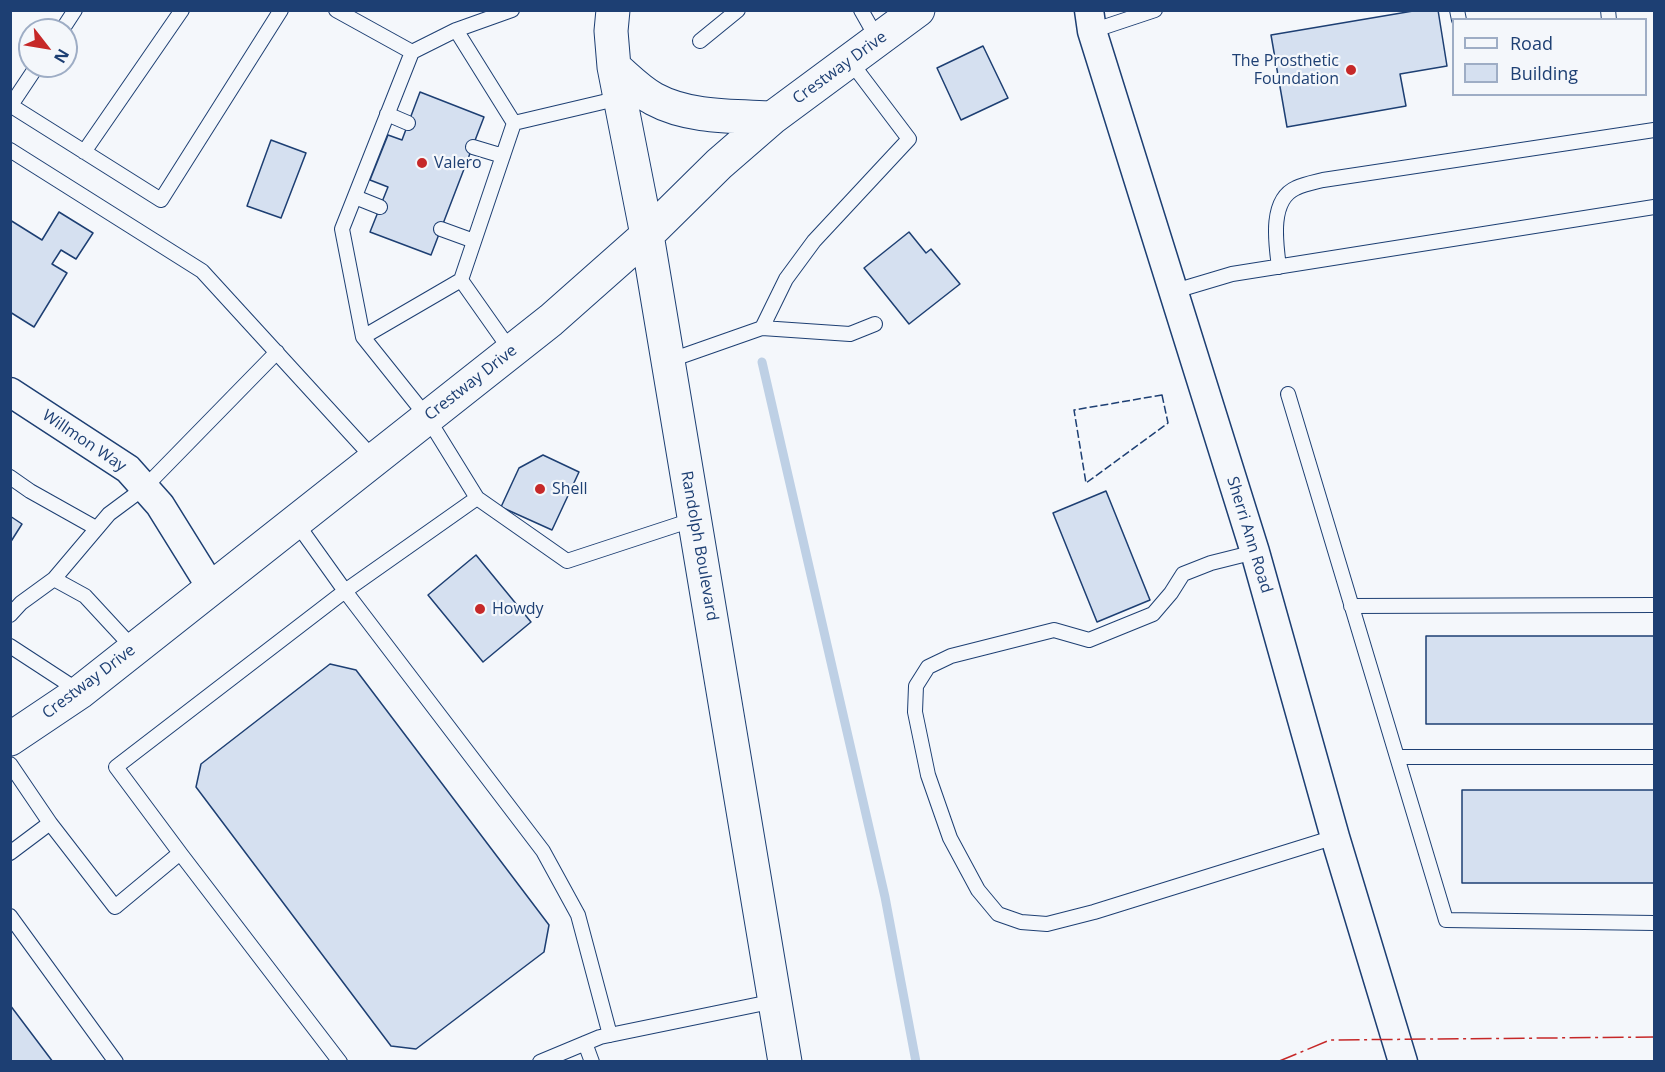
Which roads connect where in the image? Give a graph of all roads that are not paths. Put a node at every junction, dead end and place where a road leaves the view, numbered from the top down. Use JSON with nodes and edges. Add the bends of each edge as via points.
{"nodes":[{"id":1,"x":182,"y":10,"type":"edge"},
{"id":2,"x":281,"y":10,"type":"edge"},
{"id":3,"x":336,"y":10,"type":"edge"},
{"id":4,"x":512,"y":10,"type":"edge"},
{"id":5,"x":738,"y":10,"type":"edge"},
{"id":6,"x":861,"y":10,"type":"edge"},
{"id":7,"x":918,"y":10,"type":"edge"},
{"id":8,"x":1155,"y":10,"type":"edge"},
{"id":9,"x":474,"y":17,"type":"edge"},
{"id":10,"x":605,"y":17,"type":"edge"},
{"id":11,"x":1091,"y":21,"type":"edge"},
{"id":12,"x":456,"y":30,"type":"junction"},
{"id":13,"x":878,"y":40,"type":"junction"},
{"id":14,"x":700,"y":41,"type":"dead end"},
{"id":15,"x":412,"y":52,"type":"junction"},
{"id":16,"x":850,"y":60,"type":"junction"},
{"id":17,"x":29,"y":78,"type":"edge"},
{"id":18,"x":617,"y":83,"type":"junction"},
{"id":19,"x":11,"y":105,"type":"edge"},
{"id":20,"x":387,"y":114,"type":"junction"},
{"id":21,"x":772,"y":118,"type":"junction"},
{"id":22,"x":408,"y":123,"type":"dead end"},
{"id":23,"x":514,"y":123,"type":"junction"},
{"id":24,"x":1654,"y":130,"type":"edge"},
{"id":25,"x":473,"y":147,"type":"dead end"},
{"id":26,"x":10,"y":150,"type":"edge"},
{"id":27,"x":84,"y":152,"type":"junction"},
{"id":28,"x":503,"y":156,"type":"junction"},
{"id":29,"x":355,"y":197,"type":"junction"},
{"id":30,"x":380,"y":207,"type":"dead end"},
{"id":31,"x":1654,"y":207,"type":"edge"},
{"id":32,"x":441,"y":229,"type":"dead end"},
{"id":33,"x":647,"y":235,"type":"junction"},
{"id":34,"x":474,"y":241,"type":"junction"},
{"id":35,"x":1279,"y":267,"type":"junction"},
{"id":36,"x":461,"y":280,"type":"junction"},
{"id":37,"x":1175,"y":291,"type":"junction"},
{"id":38,"x":874,"y":324,"type":"dead end"},
{"id":39,"x":762,"y":328,"type":"junction"},
{"id":40,"x":363,"y":337,"type":"junction"},
{"id":41,"x":511,"y":351,"type":"junction"},
{"id":42,"x":277,"y":352,"type":"junction"},
{"id":43,"x":668,"y":361,"type":"junction"},
{"id":44,"x":10,"y":392,"type":"edge"},
{"id":45,"x":1288,"y":394,"type":"dead end"},
{"id":46,"x":427,"y":417,"type":"junction"},
{"id":47,"x":374,"y":459,"type":"junction"},
{"id":48,"x":10,"y":477,"type":"edge"},
{"id":49,"x":144,"y":488,"type":"junction"},
{"id":50,"x":477,"y":498,"type":"junction"},
{"id":51,"x":694,"y":519,"type":"junction"},
{"id":52,"x":295,"y":521,"type":"junction"},
{"id":53,"x":96,"y":528,"type":"junction"},
{"id":54,"x":1255,"y":552,"type":"junction"},
{"id":55,"x":54,"y":579,"type":"junction"},
{"id":56,"x":211,"y":586,"type":"junction"},
{"id":57,"x":345,"y":591,"type":"junction"},
{"id":58,"x":1654,"y":605,"type":"edge"},
{"id":59,"x":1351,"y":606,"type":"junction"},
{"id":60,"x":10,"y":615,"type":"edge"},
{"id":61,"x":10,"y":646,"type":"edge"},
{"id":62,"x":134,"y":649,"type":"junction"},
{"id":63,"x":80,"y":692,"type":"junction"},
{"id":64,"x":10,"y":739,"type":"edge"},
{"id":65,"x":1397,"y":757,"type":"junction"},
{"id":66,"x":1654,"y":757,"type":"edge"},
{"id":67,"x":10,"y":764,"type":"edge"},
{"id":68,"x":50,"y":823,"type":"junction"},
{"id":69,"x":1335,"y":837,"type":"junction"},
{"id":70,"x":10,"y":853,"type":"edge"},
{"id":71,"x":180,"y":853,"type":"junction"},
{"id":72,"x":10,"y":916,"type":"edge"},
{"id":73,"x":1654,"y":922,"type":"edge"},
{"id":74,"x":775,"y":1001,"type":"junction"},
{"id":75,"x":610,"y":1035,"type":"junction"},
{"id":76,"x":585,"y":1043,"type":"junction"},
{"id":77,"x":116,"y":1062,"type":"edge"},
{"id":78,"x":340,"y":1062,"type":"edge"},
{"id":79,"x":540,"y":1062,"type":"edge"},
{"id":80,"x":592,"y":1062,"type":"edge"},
{"id":81,"x":785,"y":1062,"type":"edge"},
{"id":82,"x":1403,"y":1062,"type":"edge"}],
"edges":[{"from":1,"to":27,"type":"lane"},
{"from":2,"to":27,"type":"lane","via":[[161,200]]},
{"from":3,"to":15,"type":"lane"},
{"from":4,"to":9,"type":"lane"},
{"from":5,"to":14,"type":"lane"},
{"from":6,"to":13,"type":"lane"},
{"from":7,"to":13,"type":"main road","name":"Crestway Drive"},
{"from":8,"to":11,"type":"lane"},
{"from":9,"to":12,"type":"lane"},
{"from":10,"to":18,"type":"main road","name":"Randolph Boulevard"},
{"from":11,"to":37,"type":"street","name":"Sherri Ann Road"},
{"from":12,"to":15,"type":"lane"},
{"from":12,"to":23,"type":"lane"},
{"from":13,"to":16,"type":"main road","name":"Crestway Drive"},
{"from":15,"to":20,"type":"lane"},
{"from":16,"to":21,"type":"main road","name":"Crestway Drive"},
{"from":16,"to":39,"type":"lane","via":[[909,139],[814,241],[786,279]]},
{"from":17,"to":19,"type":"lane"},
{"from":18,"to":21,"type":"main road","via":[[680,109]]},
{"from":18,"to":23,"type":"lane"},
{"from":18,"to":33,"type":"main road","name":"Randolph Boulevard"},
{"from":19,"to":27,"type":"lane"},
{"from":20,"to":22,"type":"lane"},
{"from":20,"to":29,"type":"lane"},
{"from":21,"to":33,"type":"main road","name":"Crestway Drive","via":[[718,164]]},
{"from":23,"to":28,"type":"lane"},
{"from":24,"to":35,"type":"lane","via":[[1323,180],[1294,188],[1277,218],[1274,236]]},
{"from":25,"to":28,"type":"lane"},
{"from":26,"to":42,"type":"lane","via":[[202,271]]},
{"from":28,"to":34,"type":"lane"},
{"from":29,"to":30,"type":"lane"},
{"from":29,"to":40,"type":"lane","via":[[342,229]]},
{"from":31,"to":35,"type":"lane"},
{"from":32,"to":34,"type":"lane"},
{"from":33,"to":41,"type":"main road","name":"Crestway Drive"},
{"from":33,"to":43,"type":"main road","name":"Randolph Boulevard"},
{"from":34,"to":36,"type":"lane"},
{"from":35,"to":37,"type":"lane","via":[[1232,274]]},
{"from":36,"to":40,"type":"lane"},
{"from":36,"to":41,"type":"lane"},
{"from":37,"to":54,"type":"street","name":"Sherri Ann Road"},
{"from":38,"to":39,"type":"lane","via":[[850,334]]},
{"from":39,"to":43,"type":"lane"},
{"from":40,"to":46,"type":"lane"},
{"from":41,"to":46,"type":"main road","name":"Crestway Drive"},
{"from":42,"to":47,"type":"lane"},
{"from":42,"to":49,"type":"lane"},
{"from":43,"to":51,"type":"main road","name":"Randolph Boulevard"},
{"from":44,"to":49,"type":"street","name":"Willmon Way","via":[[128,469]]},
{"from":45,"to":59,"type":"lane"},
{"from":46,"to":47,"type":"main road","name":"Crestway Drive"},
{"from":46,"to":50,"type":"lane"},
{"from":47,"to":52,"type":"main road","name":"Crestway Drive"},
{"from":48,"to":53,"type":"lane"},
{"from":49,"to":53,"type":"lane"},
{"from":49,"to":56,"type":"street","name":"Willmon Way","via":[[160,505]]},
{"from":50,"to":51,"type":"lane","via":[[567,561]]},
{"from":50,"to":57,"type":"lane"},
{"from":51,"to":74,"type":"main road","name":"Randolph Boulevard"},
{"from":52,"to":56,"type":"main road","name":"Crestway Drive"},
{"from":52,"to":57,"type":"lane"},
{"from":53,"to":55,"type":"lane"},
{"from":54,"to":69,"type":"street","name":"Sherri Ann Road"},
{"from":54,"to":69,"type":"lane","via":[[1183,574],[1153,614],[1089,640],[1054,630],[951,656],[928,667],[916,686],[915,712],[928,775],[950,838],[978,890],[999,914],[1020,922],[1047,924],[1094,912]]},
{"from":55,"to":60,"type":"lane"},
{"from":55,"to":62,"type":"lane","via":[[85,596]]},
{"from":56,"to":62,"type":"main road","name":"Crestway Drive"},
{"from":57,"to":71,"type":"lane","via":[[116,767]]},
{"from":57,"to":75,"type":"lane","via":[[543,850],[578,915]]},
{"from":58,"to":59,"type":"lane"},
{"from":59,"to":65,"type":"lane"},
{"from":61,"to":63,"type":"lane"},
{"from":62,"to":63,"type":"main road","name":"Crestway Drive"},
{"from":63,"to":64,"type":"main road","name":"Crestway Drive"},
{"from":65,"to":66,"type":"lane"},
{"from":65,"to":73,"type":"lane","via":[[1446,920]]},
{"from":67,"to":68,"type":"lane"},
{"from":68,"to":70,"type":"lane"},
{"from":68,"to":71,"type":"lane","via":[[115,907]]},
{"from":69,"to":82,"type":"street","name":"Sherri Ann Road"},
{"from":71,"to":78,"type":"lane"},
{"from":72,"to":77,"type":"lane"},
{"from":74,"to":75,"type":"lane"},
{"from":74,"to":81,"type":"main road","name":"Randolph Boulevard"},
{"from":75,"to":76,"type":"lane"},
{"from":76,"to":79,"type":"lane"},
{"from":76,"to":80,"type":"lane"}]}
